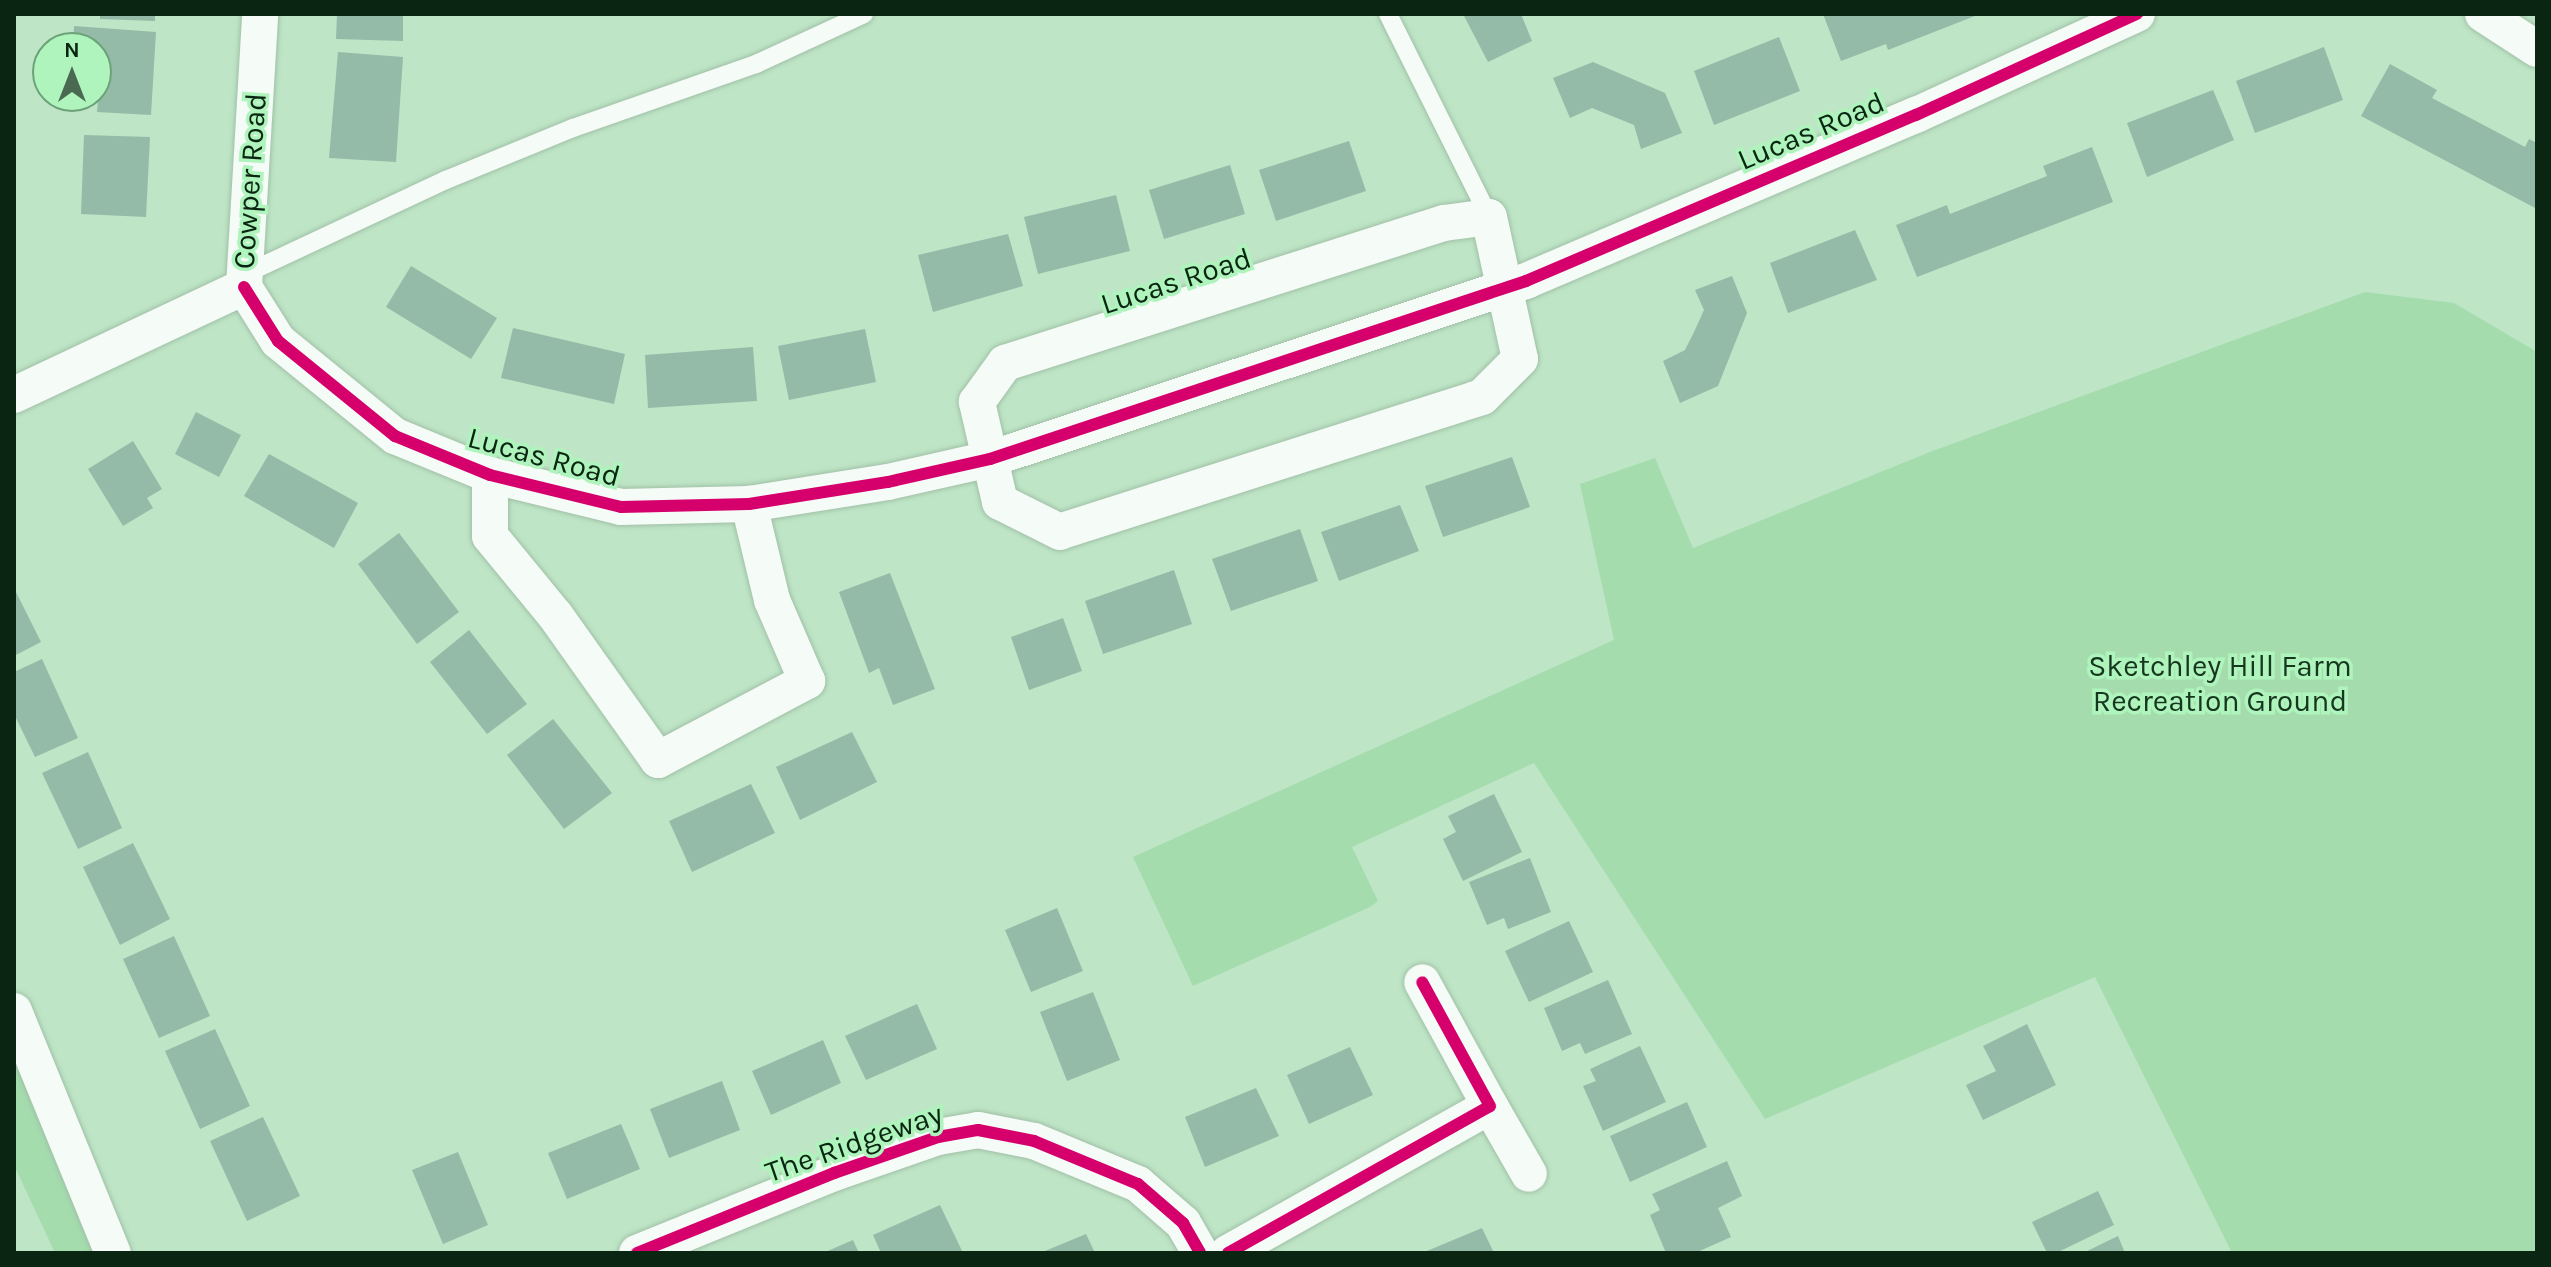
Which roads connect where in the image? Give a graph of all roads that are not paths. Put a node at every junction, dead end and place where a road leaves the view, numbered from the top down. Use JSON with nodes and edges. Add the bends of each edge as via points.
{"nodes":[{"id":1,"x":260,"y":14,"type":"edge"},
{"id":2,"x":864,"y":14,"type":"edge"},
{"id":3,"x":1388,"y":14,"type":"edge"},
{"id":4,"x":2137,"y":14,"type":"edge"},
{"id":5,"x":2483,"y":14,"type":"edge"},
{"id":6,"x":2537,"y":49,"type":"edge"},
{"id":7,"x":1489,"y":217,"type":"junction"},
{"id":8,"x":244,"y":281,"type":"junction"},
{"id":9,"x":1502,"y":289,"type":"junction"},
{"id":10,"x":14,"y":395,"type":"edge"},
{"id":11,"x":990,"y":459,"type":"junction"},
{"id":12,"x":490,"y":475,"type":"junction"},
{"id":13,"x":749,"y":504,"type":"junction"},
{"id":14,"x":1422,"y":982,"type":"dead end"},
{"id":15,"x":14,"y":1011,"type":"edge"},
{"id":16,"x":1490,"y":1106,"type":"junction"},
{"id":17,"x":1529,"y":1174,"type":"dead end"},
{"id":18,"x":113,"y":1253,"type":"edge"},
{"id":19,"x":637,"y":1253,"type":"edge"},
{"id":20,"x":1200,"y":1253,"type":"edge"},
{"id":21,"x":1228,"y":1253,"type":"edge"}],
"edges":[{"from":1,"to":8,"type":"street","name":"Cowper Road"},
{"from":2,"to":8,"type":"lane","via":[[756,64],[573,128],[446,180]]},
{"from":3,"to":7,"type":"lane"},
{"from":4,"to":9,"type":"street","name":"Lucas Road","via":[[1916,115]]},
{"from":5,"to":6,"type":"street"},
{"from":7,"to":9,"type":"street","name":"Lucas Road"},
{"from":7,"to":11,"type":"street","name":"Lucas Road","via":[[1444,223],[1005,363],[977,402]]},
{"from":8,"to":10,"type":"street","name":"Cowper Road"},
{"from":8,"to":12,"type":"street","name":"Lucas Road","via":[[278,341],[395,436]]},
{"from":9,"to":11,"type":"street","name":"Lucas Road"},
{"from":9,"to":11,"type":"street","name":"Lucas Road","via":[[1520,359],[1482,397],[1060,532],[1000,502]]},
{"from":11,"to":13,"type":"street","name":"Lucas Road"},
{"from":12,"to":13,"type":"street","name":"Lucas Road","via":[[621,507]]},
{"from":12,"to":13,"type":"street","name":"Lucas Road","via":[[490,536],[555,615],[658,760],[807,681],[772,600]]},
{"from":14,"to":16,"type":"street"},
{"from":15,"to":18,"type":"street"},
{"from":16,"to":17,"type":"street"},
{"from":16,"to":21,"type":"street"},
{"from":19,"to":20,"type":"street","name":"The Ridgeway","via":[[834,1173],[938,1137],[978,1130],[1034,1141],[1138,1184],[1183,1223]]}]}
